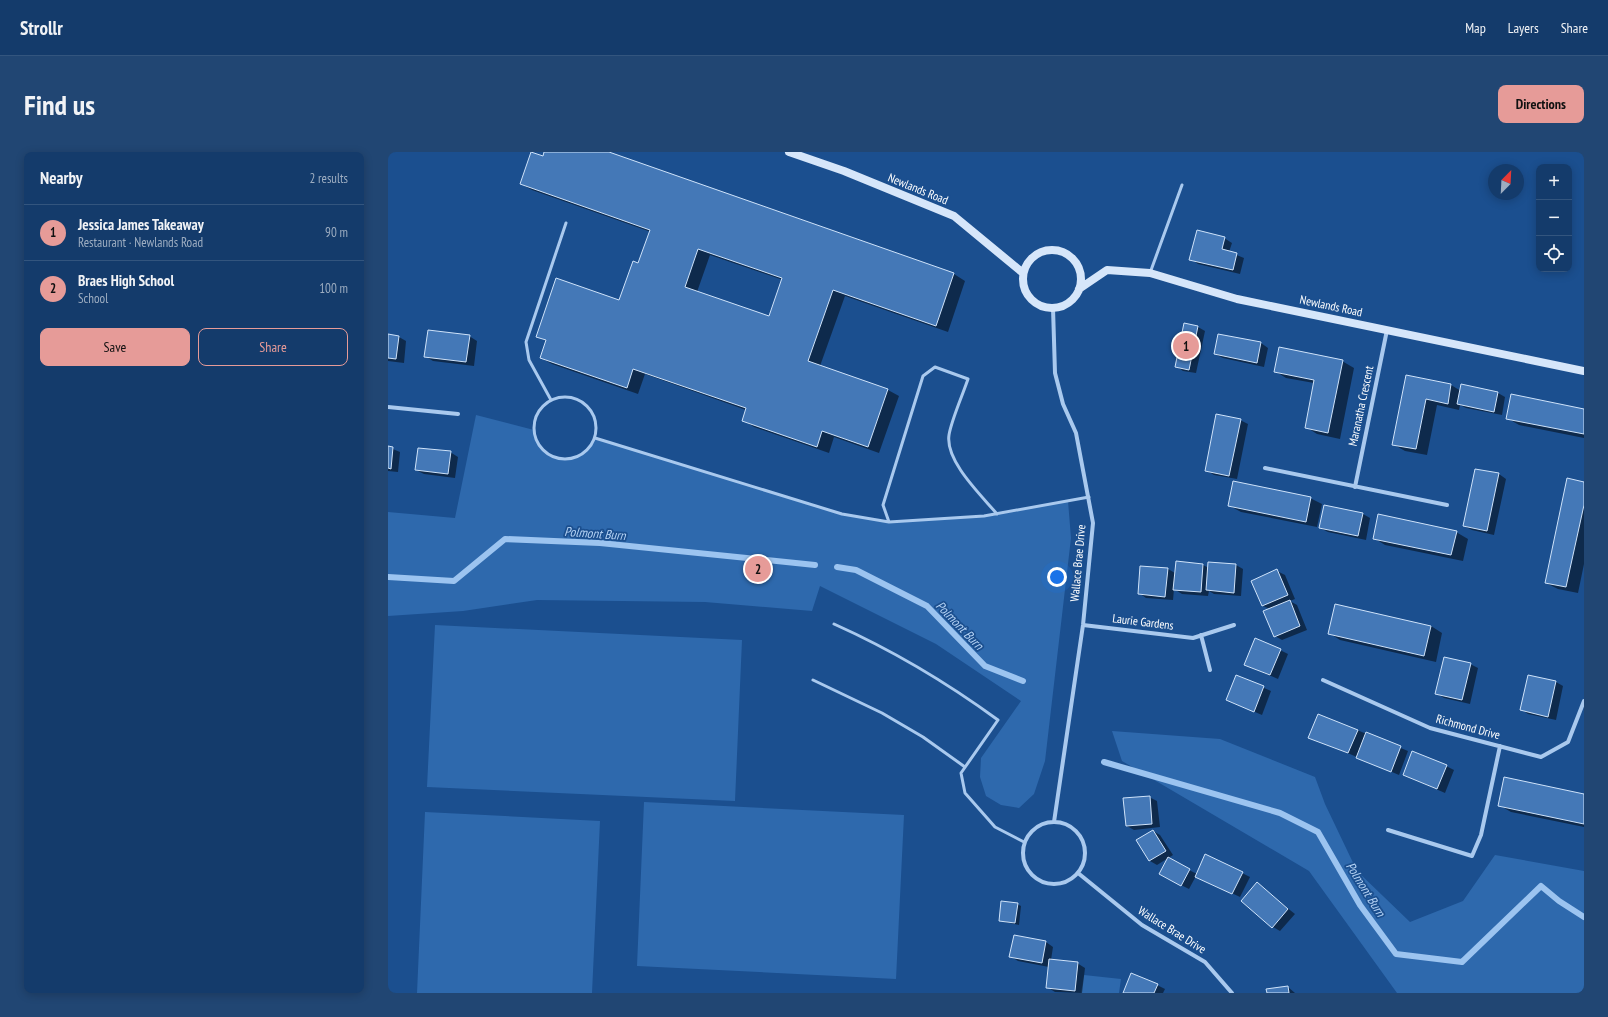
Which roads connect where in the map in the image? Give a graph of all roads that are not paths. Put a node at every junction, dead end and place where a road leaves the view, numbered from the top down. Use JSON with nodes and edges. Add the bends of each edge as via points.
{"nodes":[{"id":1,"x":789,"y":152,"type":"edge"},
{"id":2,"x":1182,"y":185,"type":"dead end"},
{"id":3,"x":566,"y":223,"type":"dead end"},
{"id":4,"x":1023,"y":273,"type":"junction"},
{"id":5,"x":1150,"y":273,"type":"junction"},
{"id":6,"x":1079,"y":289,"type":"junction"},
{"id":7,"x":1053,"y":308,"type":"junction"},
{"id":8,"x":1387,"y":330,"type":"junction"},
{"id":9,"x":1584,"y":371,"type":"edge"},
{"id":10,"x":551,"y":400,"type":"junction"},
{"id":11,"x":388,"y":407,"type":"edge"},
{"id":12,"x":458,"y":414,"type":"dead end"},
{"id":13,"x":595,"y":438,"type":"junction"},
{"id":14,"x":1265,"y":468,"type":"dead end"},
{"id":15,"x":1355,"y":486,"type":"junction"},
{"id":16,"x":1089,"y":497,"type":"junction"},
{"id":17,"x":1447,"y":505,"type":"dead end"},
{"id":18,"x":997,"y":514,"type":"junction"},
{"id":19,"x":889,"y":522,"type":"junction"},
{"id":20,"x":834,"y":624,"type":"dead end"},
{"id":21,"x":1083,"y":625,"type":"junction"},
{"id":22,"x":1234,"y":625,"type":"dead end"},
{"id":23,"x":1201,"y":635,"type":"junction"},
{"id":24,"x":1210,"y":670,"type":"dead end"},
{"id":25,"x":813,"y":680,"type":"dead end"},
{"id":26,"x":1323,"y":680,"type":"dead end"},
{"id":27,"x":1584,"y":701,"type":"edge"},
{"id":28,"x":1500,"y":746,"type":"junction"},
{"id":29,"x":965,"y":767,"type":"junction"},
{"id":30,"x":1054,"y":822,"type":"junction"},
{"id":31,"x":1388,"y":830,"type":"dead end"},
{"id":32,"x":1024,"y":842,"type":"junction"},
{"id":33,"x":1078,"y":873,"type":"junction"},
{"id":34,"x":1232,"y":993,"type":"edge"}],
"edges":[{"from":1,"to":4,"type":"main road","name":"Newlands Road","via":[[844,171],[954,216]]},
{"from":2,"to":5,"type":"lane"},
{"from":3,"to":10,"type":"lane","via":[[526,342],[529,360]]},
{"from":4,"to":6,"type":"main road","via":[[1034,255],[1049,250],[1065,252],[1074,259],[1079,268]]},
{"from":4,"to":7,"type":"main road","via":[[1023,286],[1027,295],[1043,307]]},
{"from":5,"to":6,"type":"main road","name":"Newlands Road","via":[[1107,270]]},
{"from":5,"to":8,"type":"main road","name":"Newlands Road","via":[[1237,299]]},
{"from":6,"to":7,"type":"main road","via":[[1069,302]]},
{"from":7,"to":16,"type":"street","name":"Wallace Brae Drive","via":[[1055,373],[1063,404],[1076,433]]},
{"from":8,"to":9,"type":"main road","name":"Newlands Road"},
{"from":8,"to":15,"type":"street","name":"Maranatha Crescent"},
{"from":10,"to":13,"type":"lane","via":[[575,398],[586,405],[593,414]]},
{"from":10,"to":13,"type":"lane","via":[[542,407],[536,418],[534,430],[537,442],[545,451],[555,458],[579,456],[589,448]]},
{"from":11,"to":12,"type":"street"},
{"from":13,"to":19,"type":"lane","via":[[842,514]]},
{"from":14,"to":15,"type":"street"},
{"from":15,"to":17,"type":"street"},
{"from":16,"to":18,"type":"lane"},
{"from":16,"to":21,"type":"street","name":"Wallace Brae Drive","via":[[1093,524]]},
{"from":18,"to":19,"type":"lane"},
{"from":18,"to":19,"type":"lane","via":[[950,453],[949,435],[968,379],[935,367],[923,376],[883,506]]},
{"from":20,"to":29,"type":"lane","via":[[917,666],[960,692],[998,720]]},
{"from":21,"to":23,"type":"street","name":"Laurie Gardens","via":[[1193,638]]},
{"from":21,"to":30,"type":"street","name":"Wallace Brae Drive"},
{"from":22,"to":23,"type":"street","name":"Laurie Gardens"},
{"from":23,"to":24,"type":"street"},
{"from":25,"to":29,"type":"lane","via":[[882,713]]},
{"from":26,"to":28,"type":"street","name":"Richmond Drive","via":[[1430,728]]},
{"from":27,"to":28,"type":"street","name":"Richmond Drive","via":[[1568,742],[1541,757]]},
{"from":28,"to":31,"type":"street","via":[[1481,835],[1472,856]]},
{"from":29,"to":32,"type":"lane","via":[[961,773],[965,793],[995,827]]},
{"from":30,"to":32,"type":"street","via":[[1034,829]]},
{"from":30,"to":33,"type":"street","via":[[1070,827],[1082,840],[1084,857]]},
{"from":32,"to":33,"type":"street","via":[[1024,864],[1040,881],[1049,884],[1062,883]]},
{"from":33,"to":34,"type":"street","name":"Wallace Brae Drive","via":[[1142,925],[1205,962]]}]}
